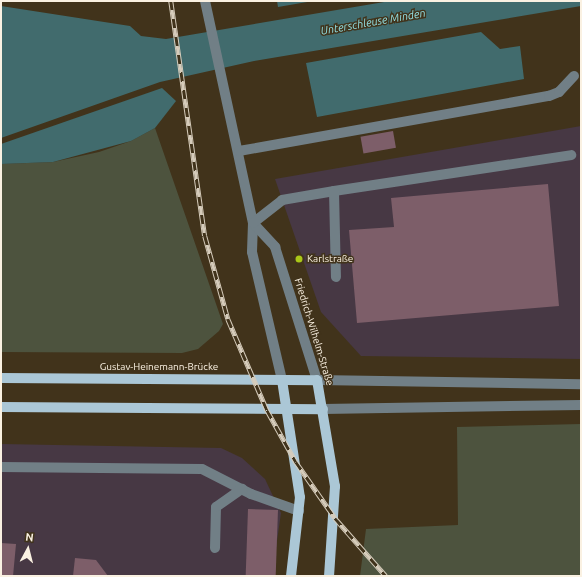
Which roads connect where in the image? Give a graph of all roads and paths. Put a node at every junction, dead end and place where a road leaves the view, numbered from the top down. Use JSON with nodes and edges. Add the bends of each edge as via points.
{"nodes":[{"id":1,"x":205,"y":1,"type":"edge"},
{"id":2,"x":574,"y":76,"type":"dead end"},
{"id":3,"x":239,"y":151,"type":"junction"},
{"id":4,"x":571,"y":155,"type":"dead end"},
{"id":5,"x":334,"y":191,"type":"junction"},
{"id":6,"x":253,"y":223,"type":"junction"},
{"id":7,"x":336,"y":277,"type":"dead end"},
{"id":8,"x":1,"y":378,"type":"edge"},
{"id":9,"x":282,"y":380,"type":"junction"},
{"id":10,"x":317,"y":380,"type":"junction"},
{"id":11,"x":581,"y":384,"type":"edge"},
{"id":12,"x":581,"y":405,"type":"edge"},
{"id":13,"x":1,"y":407,"type":"edge"},
{"id":14,"x":323,"y":409,"type":"junction"},
{"id":15,"x":289,"y":410,"type":"junction"},
{"id":16,"x":1,"y":467,"type":"edge"},
{"id":17,"x":242,"y":489,"type":"junction"},
{"id":18,"x":299,"y":511,"type":"junction"},
{"id":19,"x":214,"y":548,"type":"dead end"},
{"id":20,"x":291,"y":576,"type":"edge"},
{"id":21,"x":329,"y":576,"type":"edge"}],
"edges":[{"from":1,"to":3,"type":"street","via":[[223,90]]},
{"from":2,"to":3,"type":"street","via":[[559,92],[549,96]]},
{"from":3,"to":6,"type":"street"},
{"from":4,"to":5,"type":"street"},
{"from":5,"to":6,"type":"street","via":[[282,200]]},
{"from":5,"to":7,"type":"street"},
{"from":6,"to":9,"type":"street","via":[[252,252]]},
{"from":6,"to":10,"type":"street","name":"Friedrich-Wilhelm-Straße","via":[[275,247]]},
{"from":8,"to":9,"type":"main road","name":"Gustav-Heinemann-Brücke"},
{"from":9,"to":10,"type":"main road","name":"Gustav-Heinemann-Brücke"},
{"from":9,"to":15,"type":"main road"},
{"from":10,"to":11,"type":"street"},
{"from":10,"to":14,"type":"main road","name":"Friedrich-Wilhelm-Straße"},
{"from":12,"to":14,"type":"street"},
{"from":13,"to":15,"type":"main road"},
{"from":14,"to":15,"type":"main road"},
{"from":14,"to":21,"type":"main road","name":"Friedrich-Wilhelm-Straße","via":[[336,486]]},
{"from":15,"to":18,"type":"main road"},
{"from":16,"to":17,"type":"street","via":[[202,469]]},
{"from":17,"to":18,"type":"street"},
{"from":17,"to":19,"type":"street","via":[[216,507]]},
{"from":18,"to":20,"type":"main road"}]}
